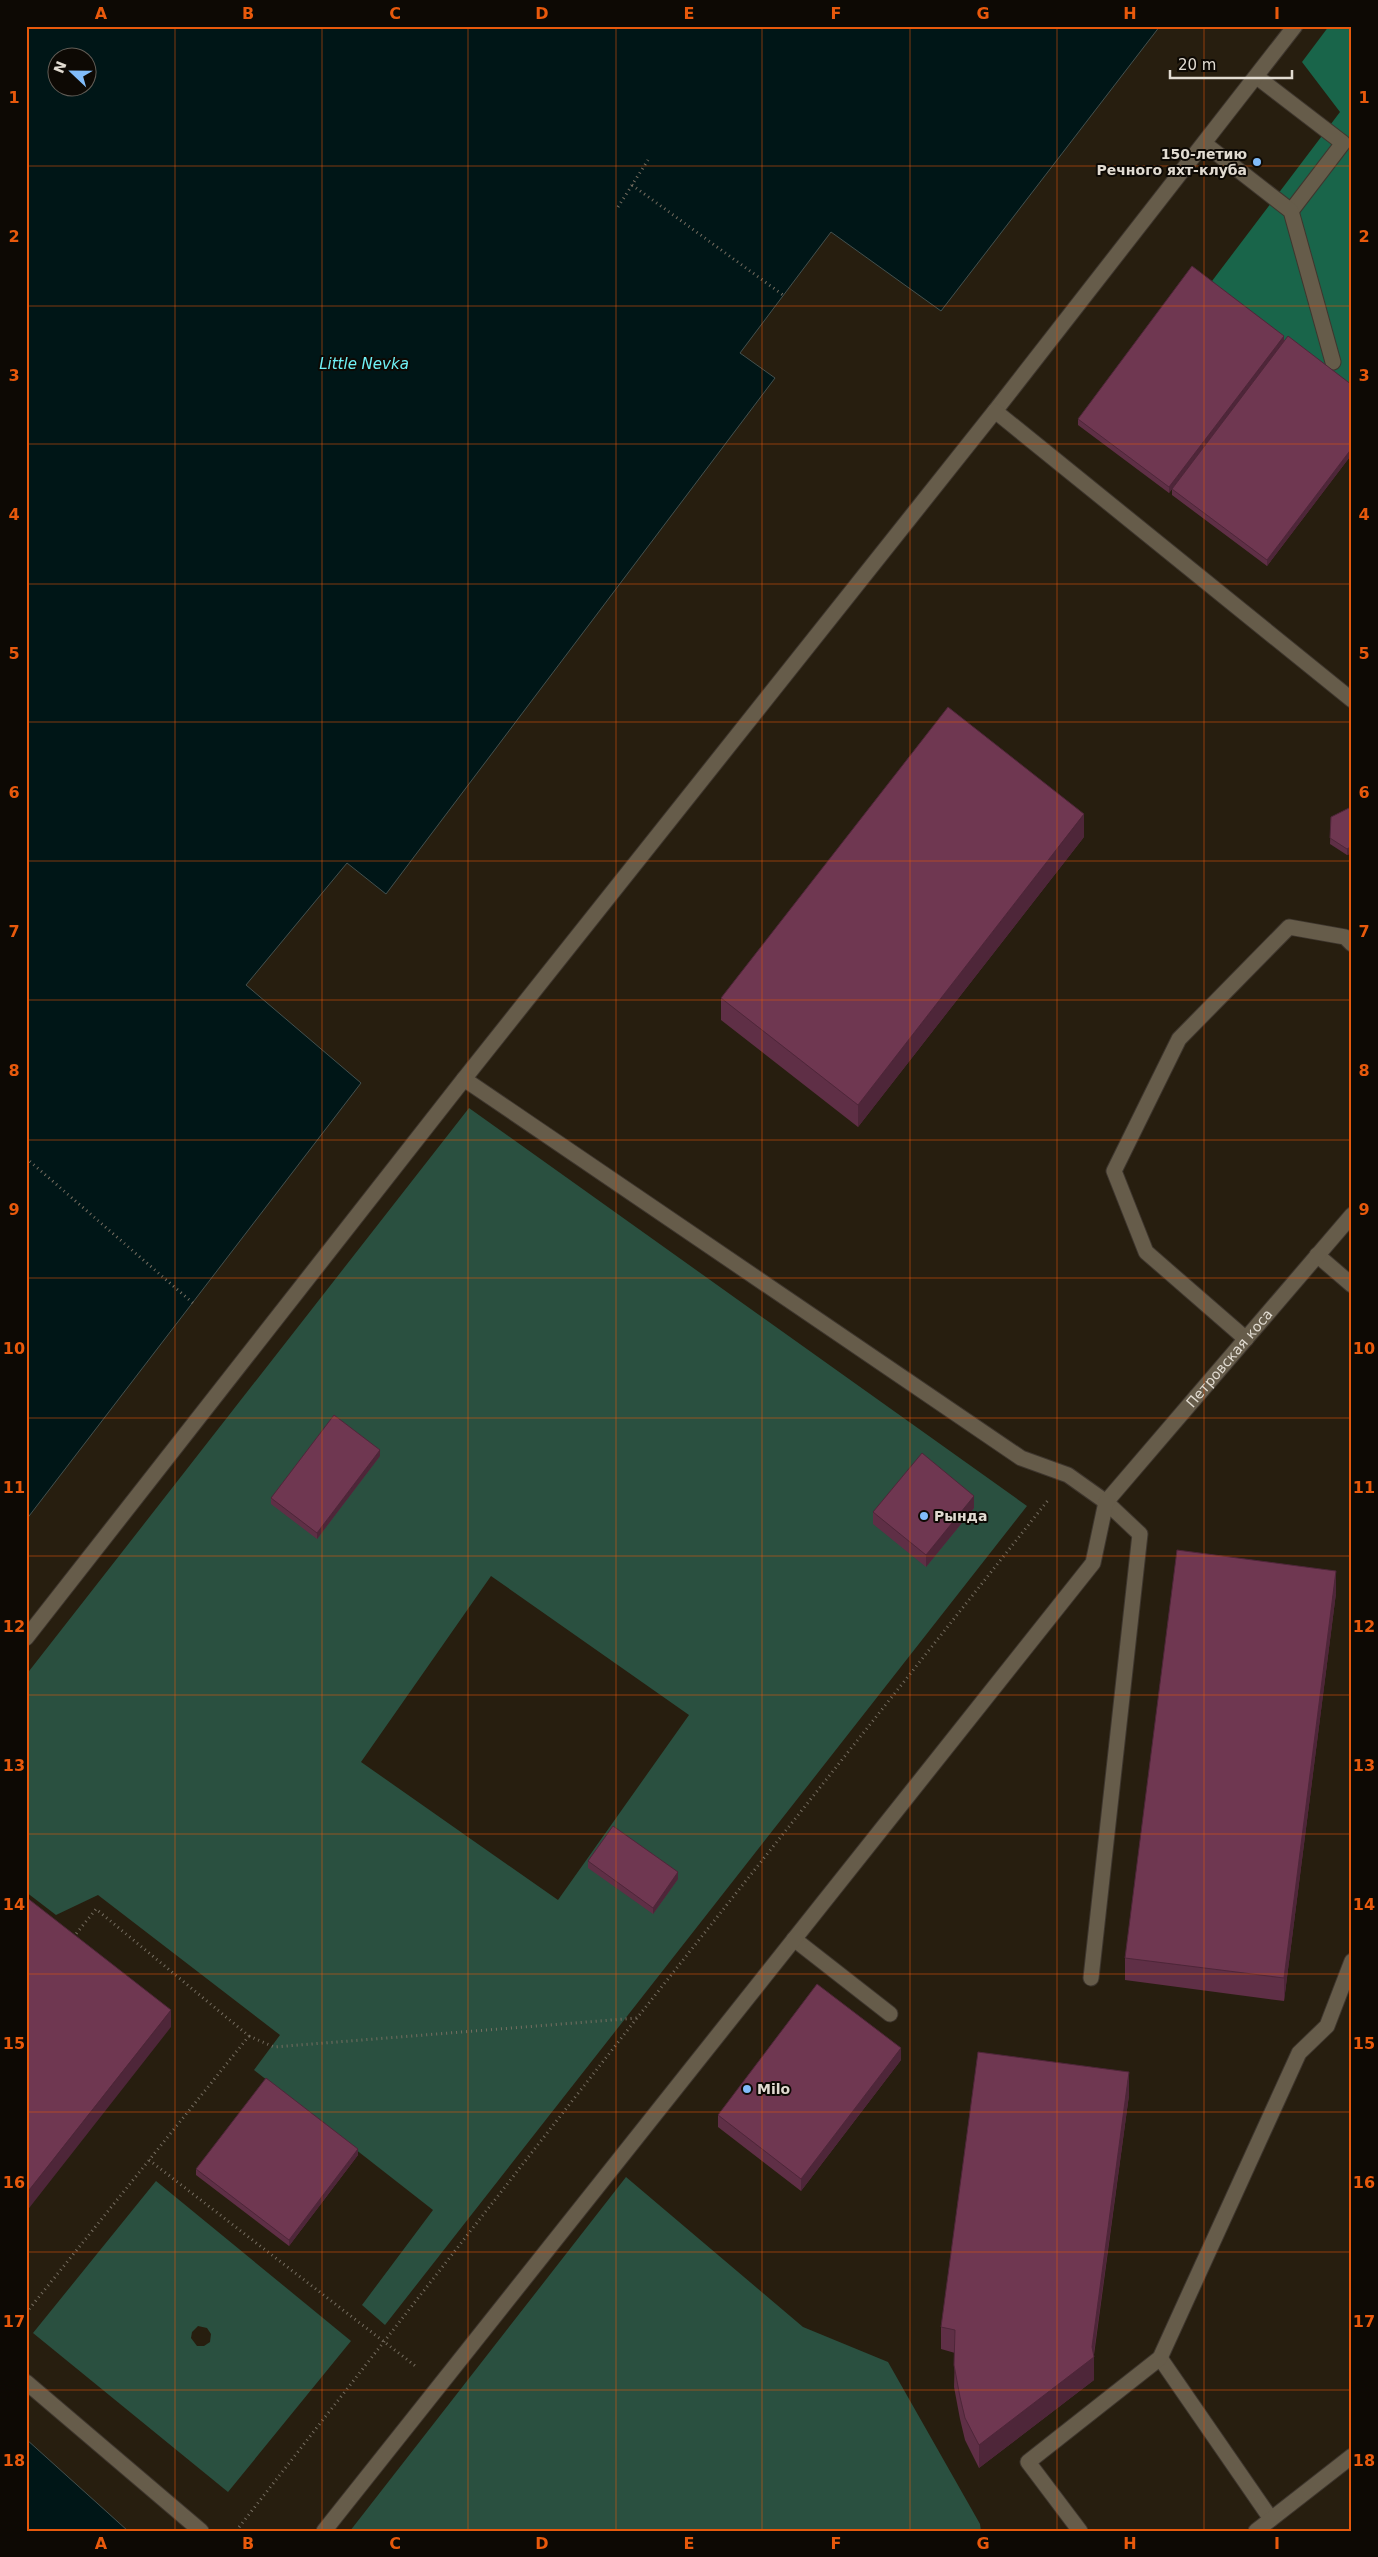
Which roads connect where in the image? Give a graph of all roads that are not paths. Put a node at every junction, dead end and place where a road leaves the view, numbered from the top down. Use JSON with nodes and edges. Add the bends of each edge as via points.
{"nodes":[{"id":1,"x":1296,"y":26,"type":"edge"},
{"id":2,"x":1257,"y":77,"type":"junction"},
{"id":3,"x":1205,"y":144,"type":"junction"},
{"id":4,"x":1291,"y":211,"type":"junction"},
{"id":5,"x":1333,"y":362,"type":"dead end"},
{"id":6,"x":995,"y":411,"type":"junction"},
{"id":7,"x":1352,"y":700,"type":"edge"},
{"id":8,"x":1352,"y":944,"type":"edge"},
{"id":9,"x":464,"y":1079,"type":"junction"},
{"id":10,"x":1352,"y":1215,"type":"edge"},
{"id":11,"x":1317,"y":1255,"type":"junction"},
{"id":12,"x":1352,"y":1285,"type":"edge"},
{"id":13,"x":1246,"y":1339,"type":"junction"},
{"id":14,"x":1106,"y":1502,"type":"junction"},
{"id":15,"x":26,"y":1638,"type":"edge"},
{"id":16,"x":794,"y":1939,"type":"junction"},
{"id":17,"x":1352,"y":1961,"type":"edge"},
{"id":18,"x":1092,"y":1978,"type":"dead end"},
{"id":19,"x":890,"y":2014,"type":"dead end"},
{"id":20,"x":1160,"y":2358,"type":"junction"},
{"id":21,"x":26,"y":2382,"type":"edge"},
{"id":22,"x":1352,"y":2456,"type":"edge"},
{"id":23,"x":1271,"y":2519,"type":"junction"},
{"id":24,"x":201,"y":2531,"type":"edge"},
{"id":25,"x":324,"y":2531,"type":"edge"},
{"id":26,"x":1080,"y":2531,"type":"edge"},
{"id":27,"x":1256,"y":2531,"type":"edge"}],
"edges":[{"from":1,"to":2,"type":"lane"},
{"from":2,"to":3,"type":"lane"},
{"from":2,"to":4,"type":"lane","via":[[1342,143]]},
{"from":3,"to":4,"type":"lane"},
{"from":3,"to":6,"type":"lane"},
{"from":4,"to":5,"type":"lane"},
{"from":6,"to":7,"type":"lane"},
{"from":6,"to":9,"type":"lane"},
{"from":8,"to":13,"type":"lane","via":[[1345,937],[1288,927],[1179,1039],[1114,1171],[1146,1252]]},
{"from":9,"to":14,"type":"lane","via":[[1021,1458],[1068,1475]]},
{"from":9,"to":15,"type":"lane"},
{"from":10,"to":11,"type":"lane","name":"Петровская коса"},
{"from":11,"to":12,"type":"lane"},
{"from":11,"to":13,"type":"lane","name":"Петровская коса"},
{"from":13,"to":14,"type":"lane","name":"Петровская коса"},
{"from":14,"to":16,"type":"lane","via":[[1093,1564]]},
{"from":14,"to":18,"type":"lane","via":[[1140,1534]]},
{"from":16,"to":19,"type":"lane"},
{"from":16,"to":25,"type":"lane"},
{"from":17,"to":20,"type":"lane","via":[[1327,2026],[1299,2053]]},
{"from":20,"to":23,"type":"lane"},
{"from":20,"to":26,"type":"lane","via":[[1028,2462]]},
{"from":21,"to":24,"type":"lane"},
{"from":22,"to":23,"type":"lane"},
{"from":23,"to":27,"type":"lane"}]}
